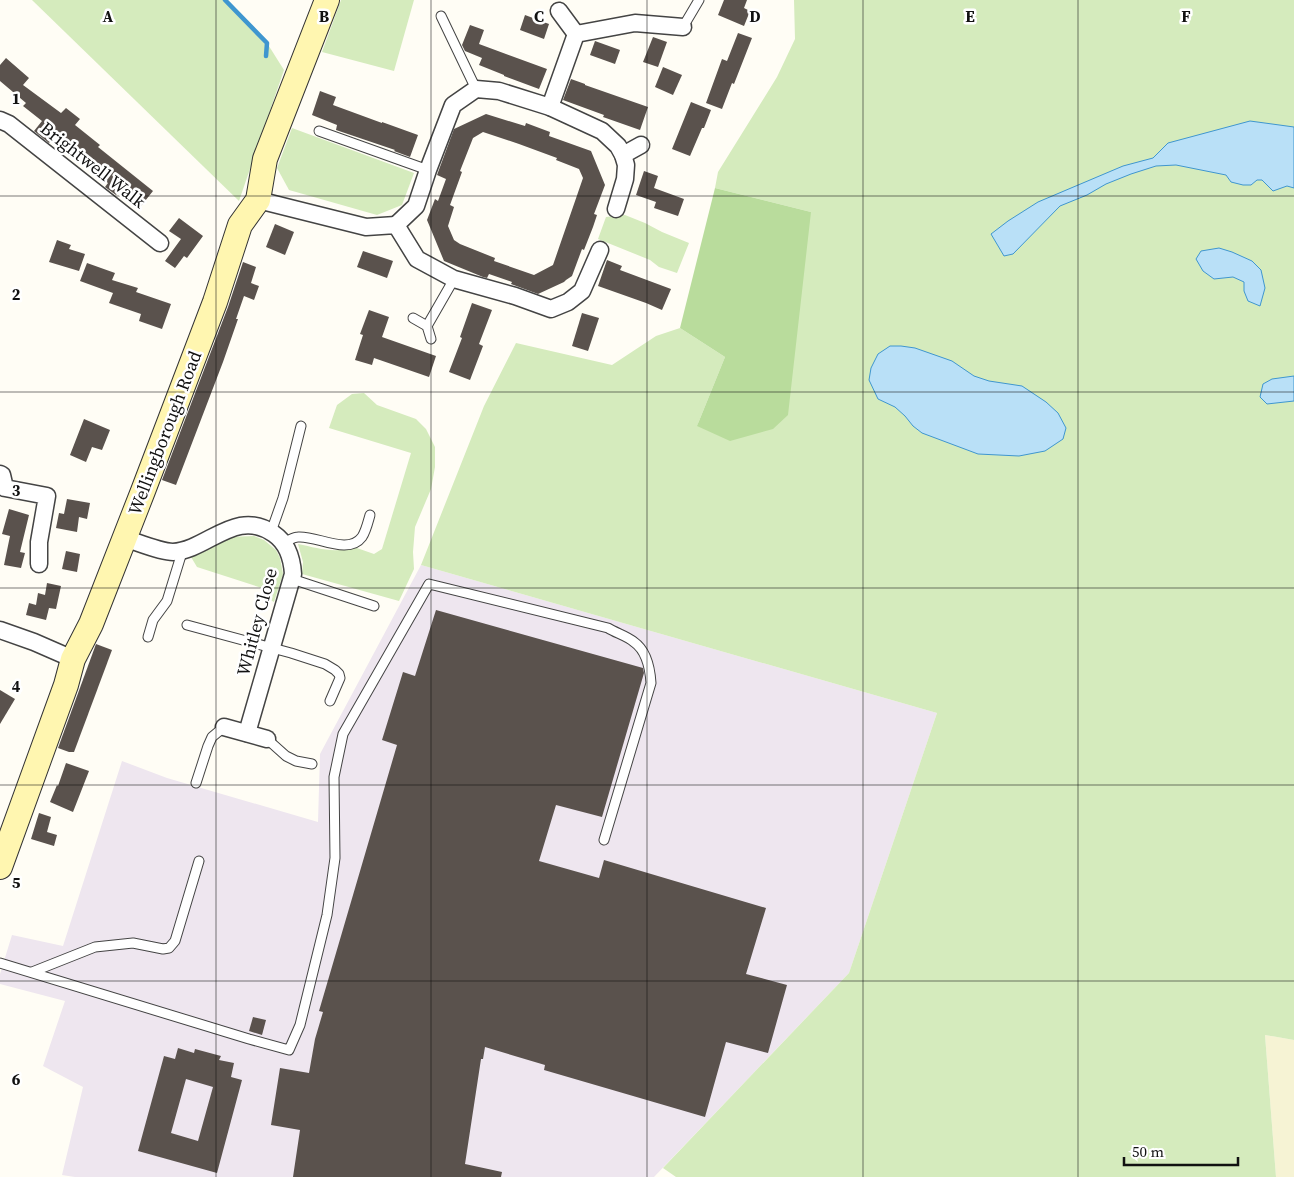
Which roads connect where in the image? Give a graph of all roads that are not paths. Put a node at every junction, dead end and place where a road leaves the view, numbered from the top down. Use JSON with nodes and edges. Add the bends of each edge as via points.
{"nodes":[{"id":1,"x":327,"y":0,"type":"edge"},
{"id":2,"x":699,"y":0,"type":"edge"},
{"id":3,"x":559,"y":11,"type":"dead end"},
{"id":4,"x":441,"y":16,"type":"dead end"},
{"id":5,"x":683,"y":27,"type":"joint"},
{"id":6,"x":576,"y":34,"type":"junction"},
{"id":7,"x":476,"y":89,"type":"junction"},
{"id":8,"x":550,"y":107,"type":"junction"},
{"id":9,"x":0,"y":120,"type":"edge"},
{"id":10,"x":319,"y":131,"type":"dead end"},
{"id":11,"x":640,"y":145,"type":"dead end"},
{"id":12,"x":623,"y":155,"type":"junction"},
{"id":13,"x":428,"y":170,"type":"junction"},
{"id":14,"x":258,"y":200,"type":"junction"},
{"id":15,"x":616,"y":209,"type":"dead end"},
{"id":16,"x":396,"y":225,"type":"junction"},
{"id":17,"x":160,"y":243,"type":"dead end"},
{"id":18,"x":600,"y":250,"type":"dead end"},
{"id":19,"x":454,"y":279,"type":"junction"},
{"id":20,"x":413,"y":318,"type":"dead end"},
{"id":21,"x":427,"y":326,"type":"junction"},
{"id":22,"x":431,"y":339,"type":"dead end"},
{"id":23,"x":301,"y":426,"type":"dead end"},
{"id":24,"x":0,"y":474,"type":"edge"},
{"id":25,"x":370,"y":515,"type":"dead end"},
{"id":26,"x":278,"y":537,"type":"junction"},
{"id":27,"x":124,"y":538,"type":"junction"},
{"id":28,"x":184,"y":549,"type":"junction"},
{"id":29,"x":40,"y":564,"type":"dead end"},
{"id":30,"x":292,"y":579,"type":"junction"},
{"id":31,"x":374,"y":606,"type":"dead end"},
{"id":32,"x":187,"y":625,"type":"dead end"},
{"id":33,"x":0,"y":630,"type":"edge"},
{"id":34,"x":148,"y":636,"type":"dead end"},
{"id":35,"x":271,"y":648,"type":"junction"},
{"id":36,"x":73,"y":659,"type":"junction"},
{"id":37,"x":330,"y":702,"type":"dead end"},
{"id":38,"x":224,"y":727,"type":"joint"},
{"id":39,"x":247,"y":733,"type":"junction"},
{"id":40,"x":267,"y":739,"type":"joint"},
{"id":41,"x":312,"y":764,"type":"dead end"},
{"id":42,"x":196,"y":783,"type":"dead end"},
{"id":43,"x":604,"y":840,"type":"dead end"},
{"id":44,"x":199,"y":861,"type":"dead end"},
{"id":45,"x":0,"y":868,"type":"edge"},
{"id":46,"x":0,"y":963,"type":"edge"},
{"id":47,"x":32,"y":972,"type":"junction"}],
"edges":[{"from":1,"to":14,"type":"main road","name":"Wellingborough Road","via":[[265,159]]},
{"from":2,"to":5,"type":"lane"},
{"from":3,"to":6,"type":"street"},
{"from":4,"to":7,"type":"lane"},
{"from":5,"to":6,"type":"street","via":[[635,23]]},
{"from":6,"to":8,"type":"street"},
{"from":7,"to":8,"type":"street","via":[[499,91]]},
{"from":7,"to":13,"type":"street","via":[[453,105]]},
{"from":8,"to":12,"type":"street","via":[[602,131]]},
{"from":9,"to":17,"type":"street","name":"Brightwell Walk","via":[[10,124]]},
{"from":10,"to":13,"type":"lane"},
{"from":11,"to":12,"type":"street"},
{"from":12,"to":15,"type":"street","via":[[625,179]]},
{"from":13,"to":16,"type":"street","via":[[416,206]]},
{"from":14,"to":16,"type":"street","via":[[366,227]]},
{"from":14,"to":27,"type":"main road","name":"Wellingborough Road","via":[[240,225]]},
{"from":16,"to":19,"type":"street","via":[[417,259]]},
{"from":18,"to":19,"type":"street","via":[[582,291],[551,309]]},
{"from":19,"to":21,"type":"lane"},
{"from":20,"to":21,"type":"lane"},
{"from":21,"to":22,"type":"lane"},
{"from":23,"to":26,"type":"lane","via":[[283,498]]},
{"from":24,"to":29,"type":"street","via":[[5,488],[47,496],[39,542]]},
{"from":25,"to":26,"type":"lane","via":[[363,536],[354,543],[337,545],[297,537]]},
{"from":26,"to":28,"type":"street","via":[[258,526],[244,525]]},
{"from":26,"to":30,"type":"street","name":"Whitley Close","via":[[290,555]]},
{"from":27,"to":28,"type":"street","via":[[162,550]]},
{"from":27,"to":36,"type":"main road","name":"Wellingborough Road","via":[[91,624]]},
{"from":28,"to":34,"type":"lane","via":[[167,601],[153,620]]},
{"from":30,"to":31,"type":"lane"},
{"from":30,"to":35,"type":"street","name":"Whitley Close"},
{"from":32,"to":35,"type":"lane"},
{"from":33,"to":36,"type":"street"},
{"from":35,"to":37,"type":"lane","via":[[335,670],[340,678]]},
{"from":35,"to":39,"type":"street","name":"Whitley Close"},
{"from":36,"to":45,"type":"main road","name":"Wellingborough Road"},
{"from":38,"to":39,"type":"street"},
{"from":38,"to":42,"type":"lane","via":[[212,738]]},
{"from":39,"to":40,"type":"street"},
{"from":40,"to":41,"type":"lane","via":[[286,756]]},
{"from":43,"to":47,"type":"lane","via":[[651,683],[650,668],[644,654],[635,642],[608,628],[429,584],[343,734],[334,777],[335,858],[327,915],[300,1026],[289,1050]]},
{"from":44,"to":47,"type":"lane","via":[[175,941],[169,948],[133,943],[96,946]]},
{"from":46,"to":47,"type":"lane"}]}
